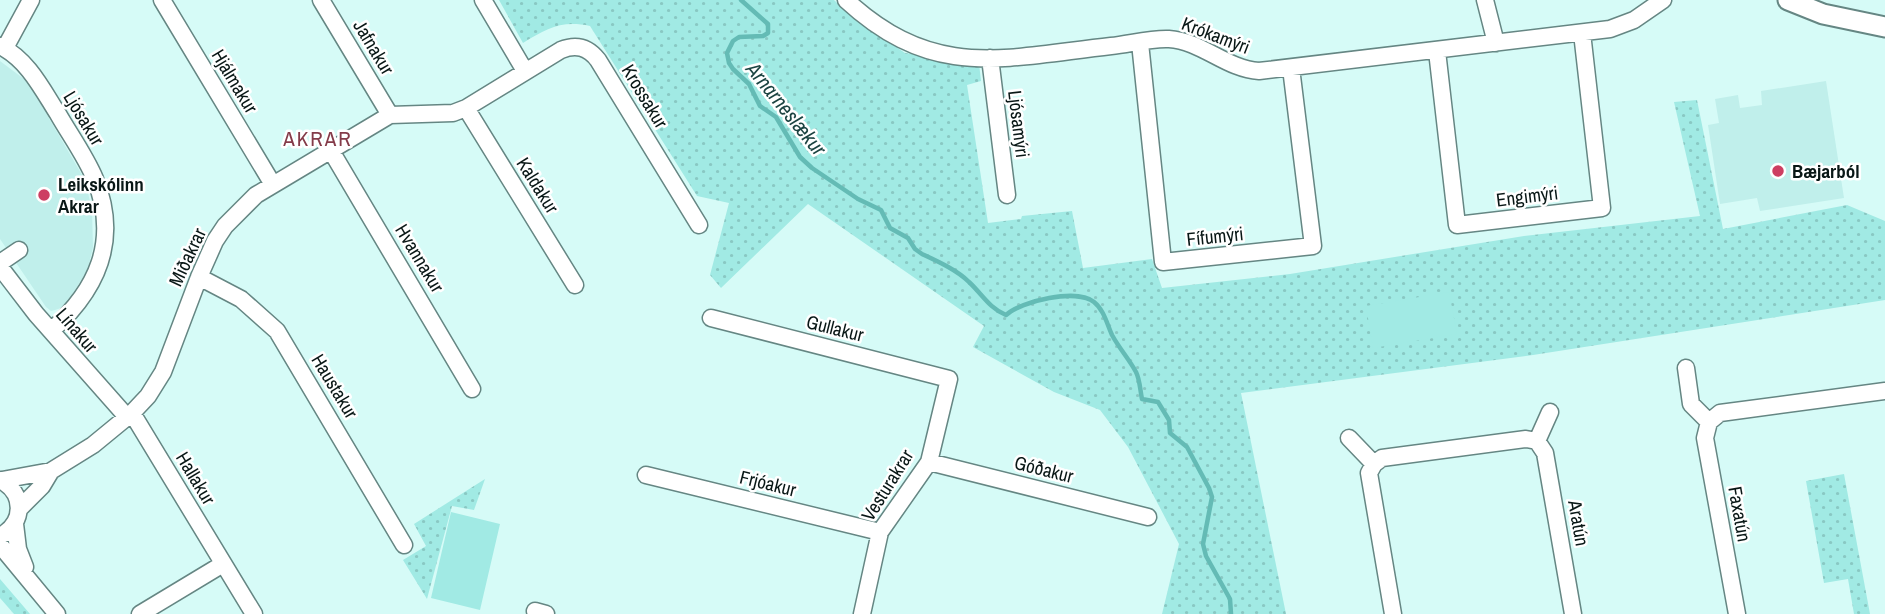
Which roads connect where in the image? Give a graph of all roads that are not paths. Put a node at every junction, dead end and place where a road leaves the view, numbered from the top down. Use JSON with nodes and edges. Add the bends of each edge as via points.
{"nodes":[{"id":1,"x":31,"y":0,"type":"edge"},
{"id":2,"x":162,"y":0,"type":"edge"},
{"id":3,"x":321,"y":0,"type":"edge"},
{"id":4,"x":483,"y":0,"type":"edge"},
{"id":5,"x":846,"y":0,"type":"edge"},
{"id":6,"x":1485,"y":0,"type":"edge"},
{"id":7,"x":1663,"y":0,"type":"edge"},
{"id":8,"x":1788,"y":0,"type":"edge"},
{"id":9,"x":1885,"y":27,"type":"edge"},
{"id":10,"x":1582,"y":33,"type":"junction"},
{"id":11,"x":1140,"y":43,"type":"junction"},
{"id":12,"x":1496,"y":43,"type":"junction"},
{"id":13,"x":2,"y":47,"type":"edge"},
{"id":14,"x":1437,"y":51,"type":"junction"},
{"id":15,"x":990,"y":58,"type":"junction"},
{"id":16,"x":1291,"y":68,"type":"junction"},
{"id":17,"x":525,"y":71,"type":"junction"},
{"id":18,"x":466,"y":108,"type":"junction"},
{"id":19,"x":390,"y":115,"type":"junction"},
{"id":20,"x":331,"y":149,"type":"junction"},
{"id":21,"x":272,"y":183,"type":"junction"},
{"id":22,"x":1007,"y":195,"type":"dead end"},
{"id":23,"x":699,"y":225,"type":"dead end"},
{"id":24,"x":19,"y":250,"type":"dead end"},
{"id":25,"x":0,"y":265,"type":"edge"},
{"id":26,"x":199,"y":277,"type":"junction"},
{"id":27,"x":575,"y":285,"type":"dead end"},
{"id":28,"x":710,"y":318,"type":"dead end"},
{"id":29,"x":51,"y":331,"type":"junction"},
{"id":30,"x":1686,"y":368,"type":"dead end"},
{"id":31,"x":949,"y":379,"type":"joint"},
{"id":32,"x":472,"y":389,"type":"dead end"},
{"id":33,"x":1885,"y":391,"type":"edge"},
{"id":34,"x":1550,"y":412,"type":"dead end"},
{"id":35,"x":130,"y":415,"type":"junction"},
{"id":36,"x":1709,"y":422,"type":"junction"},
{"id":37,"x":1349,"y":438,"type":"dead end"},
{"id":38,"x":1537,"y":442,"type":"junction"},
{"id":39,"x":929,"y":462,"type":"junction"},
{"id":40,"x":1374,"y":464,"type":"junction"},
{"id":41,"x":51,"y":471,"type":"junction"},
{"id":42,"x":646,"y":475,"type":"dead end"},
{"id":43,"x":1,"y":480,"type":"edge"},
{"id":44,"x":18,"y":516,"type":"junction"},
{"id":45,"x":1148,"y":517,"type":"dead end"},
{"id":46,"x":880,"y":532,"type":"junction"},
{"id":47,"x":0,"y":536,"type":"edge"},
{"id":48,"x":0,"y":545,"type":"edge"},
{"id":49,"x":404,"y":545,"type":"dead end"},
{"id":50,"x":223,"y":564,"type":"junction"},
{"id":51,"x":32,"y":582,"type":"junction"},
{"id":52,"x":57,"y":614,"type":"edge"},
{"id":53,"x":140,"y":614,"type":"edge"},
{"id":54,"x":254,"y":614,"type":"edge"},
{"id":55,"x":863,"y":614,"type":"edge"},
{"id":56,"x":1393,"y":614,"type":"edge"},
{"id":57,"x":1573,"y":614,"type":"edge"},
{"id":58,"x":1737,"y":614,"type":"edge"}],
"edges":[{"from":1,"to":13,"type":"street","name":"Ljósakur"},
{"from":2,"to":21,"type":"street","name":"Hjálmakur"},
{"from":3,"to":19,"type":"street","name":"Jafnakur"},
{"from":4,"to":17,"type":"street"},
{"from":5,"to":15,"type":"street","name":"Krókamýri","via":[[870,22],[906,43],[946,56]]},
{"from":6,"to":12,"type":"street"},
{"from":7,"to":10,"type":"street","name":"Krókamýri","via":[[1623,25]]},
{"from":8,"to":9,"type":"street","via":[[1823,14]]},
{"from":10,"to":12,"type":"street","name":"Krókamýri"},
{"from":10,"to":14,"type":"street","name":"Engimýri","via":[[1602,208],[1457,226]]},
{"from":11,"to":15,"type":"street","name":"Krókamýri"},
{"from":11,"to":16,"type":"street","name":"Krókamýri","via":[[1178,40],[1251,71]]},
{"from":11,"to":16,"type":"street","name":"Fífumýri","via":[[1163,262],[1313,246]]},
{"from":12,"to":14,"type":"street","name":"Krókamýri"},
{"from":13,"to":29,"type":"street","name":"Ljósakur","via":[[26,65],[39,83],[94,177],[103,205],[105,234],[98,269],[77,306]]},
{"from":14,"to":16,"type":"street","name":"Krókamýri"},
{"from":15,"to":22,"type":"street","name":"Ljósamýri"},
{"from":17,"to":18,"type":"street","name":"Miðakrar"},
{"from":17,"to":23,"type":"street","name":"Krossakur","via":[[569,46],[595,55]]},
{"from":18,"to":19,"type":"street","name":"Miðakrar","via":[[453,113]]},
{"from":18,"to":27,"type":"street","name":"Kaldakur"},
{"from":19,"to":20,"type":"street","name":"Miðakrar"},
{"from":20,"to":21,"type":"street","name":"Miðakrar"},
{"from":20,"to":32,"type":"street","name":"Hvannakur"},
{"from":21,"to":26,"type":"street","name":"Miðakrar","via":[[225,226]]},
{"from":24,"to":25,"type":"street","name":"Línakur"},
{"from":25,"to":29,"type":"street","name":"Línakur"},
{"from":26,"to":35,"type":"street","name":"Miðakrar","via":[[163,372]]},
{"from":26,"to":49,"type":"street","name":"Haustakur","via":[[241,299],[277,331]]},
{"from":28,"to":31,"type":"street","name":"Gullakur"},
{"from":29,"to":35,"type":"street","name":"Línakur"},
{"from":30,"to":36,"type":"street","via":[[1691,404]]},
{"from":31,"to":39,"type":"street","name":"Vesturakrar"},
{"from":33,"to":36,"type":"street","via":[[1720,413]]},
{"from":34,"to":38,"type":"street"},
{"from":35,"to":41,"type":"street","name":"Miðakrar"},
{"from":35,"to":50,"type":"street","name":"Hallakur"},
{"from":36,"to":58,"type":"street","name":"Faxatún","via":[[1705,438]]},
{"from":37,"to":40,"type":"street"},
{"from":38,"to":40,"type":"street","via":[[1526,439],[1382,458]]},
{"from":38,"to":57,"type":"street","name":"Aratún","via":[[1545,453]]},
{"from":39,"to":45,"type":"street","name":"Góðakur"},
{"from":39,"to":46,"type":"street","name":"Vesturakrar"},
{"from":40,"to":56,"type":"street","via":[[1369,473]]},
{"from":41,"to":43,"type":"street","name":"Miðakrar"},
{"from":41,"to":44,"type":"street","name":"Miðakrar"},
{"from":42,"to":46,"type":"street","name":"Frjóakur"},
{"from":43,"to":44,"type":"street","via":[[15,491]]},
{"from":44,"to":47,"type":"street","name":"Miðakrar"},
{"from":44,"to":51,"type":"street","via":[[18,549]]},
{"from":46,"to":55,"type":"street","name":"Vesturakrar"},
{"from":48,"to":51,"type":"street"},
{"from":50,"to":53,"type":"street"},
{"from":50,"to":54,"type":"street","name":"Hallakur"},
{"from":51,"to":52,"type":"street"}]}
